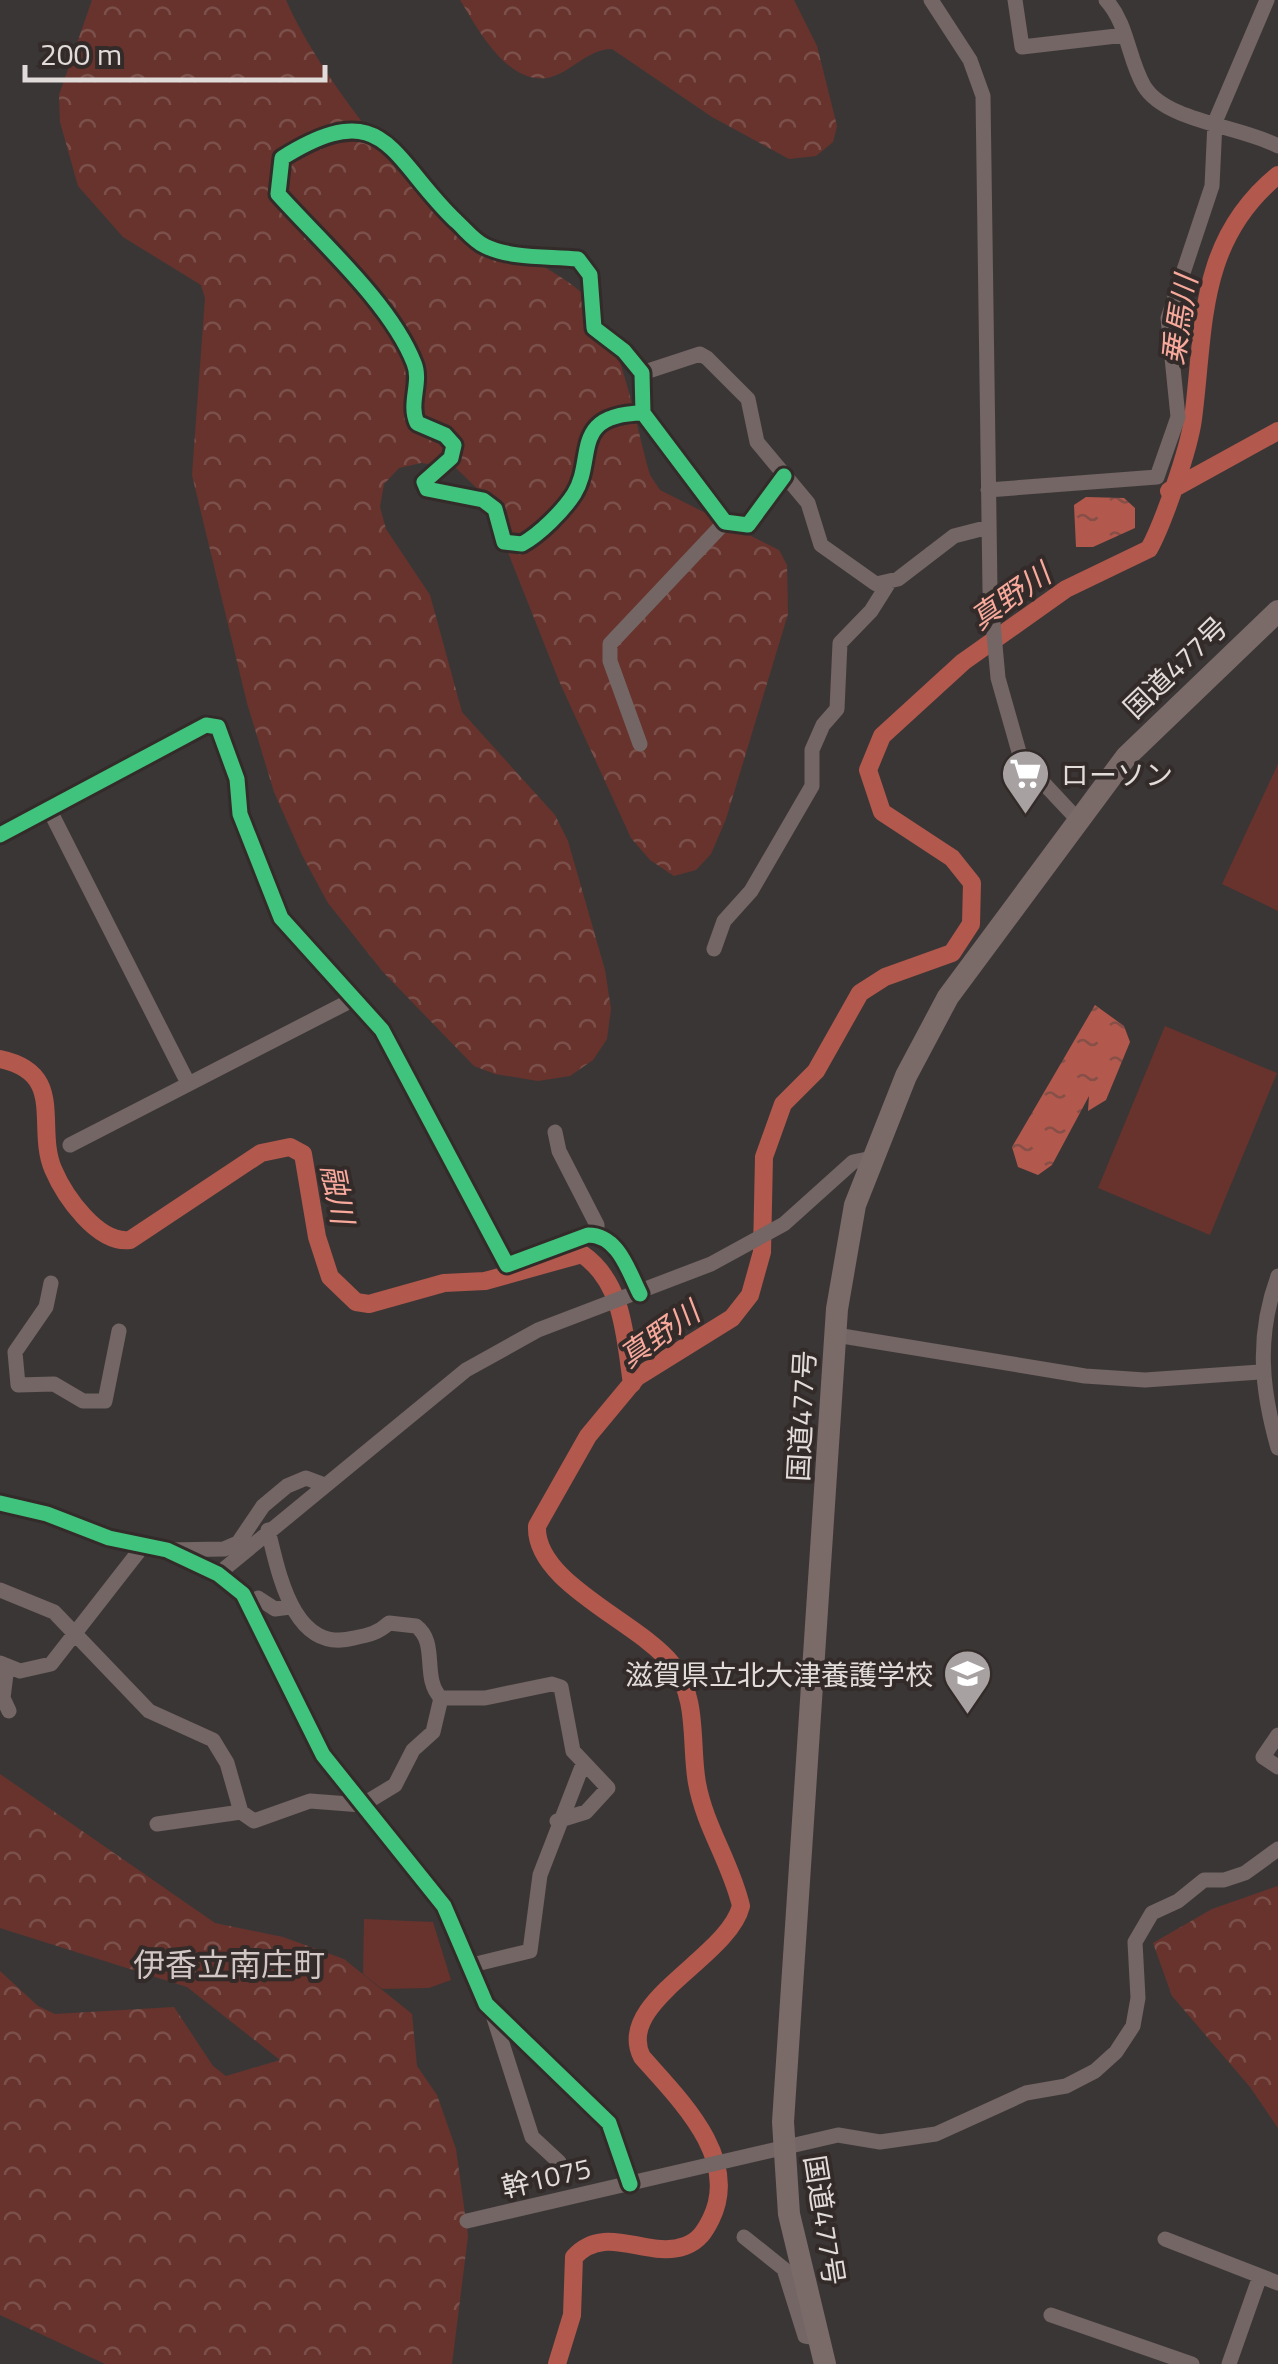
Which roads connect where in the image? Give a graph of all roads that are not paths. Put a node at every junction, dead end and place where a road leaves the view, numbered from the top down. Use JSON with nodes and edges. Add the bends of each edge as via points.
{"nodes":[{"id":1,"x":931,"y":0,"type":"edge"},
{"id":2,"x":1015,"y":0,"type":"edge"},
{"id":3,"x":1106,"y":0,"type":"edge"},
{"id":4,"x":1267,"y":0,"type":"edge"},
{"id":5,"x":1125,"y":35,"type":"junction"},
{"id":6,"x":1215,"y":122,"type":"junction"},
{"id":7,"x":1278,"y":146,"type":"edge"},
{"id":8,"x":642,"y":373,"type":"junction"},
{"id":9,"x":643,"y":414,"type":"junction"},
{"id":10,"x":784,"y":476,"type":"junction"},
{"id":11,"x":988,"y":490,"type":"junction"},
{"id":12,"x":725,"y":522,"type":"junction"},
{"id":13,"x":989,"y":527,"type":"junction"},
{"id":14,"x":888,"y":584,"type":"junction"},
{"id":15,"x":1278,"y":610,"type":"edge"},
{"id":16,"x":640,"y":744,"type":"dead end"},
{"id":17,"x":49,"y":809,"type":"junction"},
{"id":18,"x":1079,"y":821,"type":"junction"},
{"id":19,"x":3,"y":828,"type":"edge"},
{"id":20,"x":714,"y":950,"type":"dead end"},
{"id":21,"x":356,"y":998,"type":"junction"},
{"id":22,"x":187,"y":1081,"type":"junction"},
{"id":23,"x":555,"y":1132,"type":"dead end"},
{"id":24,"x":70,"y":1145,"type":"dead end"},
{"id":25,"x":872,"y":1158,"type":"junction"},
{"id":26,"x":597,"y":1235,"type":"junction"},
{"id":27,"x":1278,"y":1276,"type":"edge"},
{"id":28,"x":51,"y":1283,"type":"dead end"},
{"id":29,"x":640,"y":1294,"type":"junction"},
{"id":30,"x":119,"y":1331,"type":"dead end"},
{"id":31,"x":836,"y":1335,"type":"junction"},
{"id":32,"x":1260,"y":1372,"type":"junction"},
{"id":33,"x":18,"y":1385,"type":"junction"},
{"id":34,"x":0,"y":1386,"type":"edge"},
{"id":35,"x":1278,"y":1448,"type":"edge"},
{"id":36,"x":322,"y":1484,"type":"junction"},
{"id":37,"x":0,"y":1503,"type":"edge"},
{"id":38,"x":268,"y":1530,"type":"junction"},
{"id":39,"x":143,"y":1546,"type":"junction"},
{"id":40,"x":167,"y":1550,"type":"junction"},
{"id":41,"x":218,"y":1574,"type":"junction"},
{"id":42,"x":0,"y":1590,"type":"edge"},
{"id":43,"x":258,"y":1598,"type":"dead end"},
{"id":44,"x":290,"y":1607,"type":"junction"},
{"id":45,"x":78,"y":1634,"type":"junction"},
{"id":46,"x":4,"y":1665,"type":"edge"},
{"id":47,"x":441,"y":1698,"type":"junction"},
{"id":48,"x":8,"y":1712,"type":"dead end"},
{"id":49,"x":1278,"y":1734,"type":"edge"},
{"id":50,"x":583,"y":1764,"type":"junction"},
{"id":51,"x":1278,"y":1767,"type":"edge"},
{"id":52,"x":362,"y":1804,"type":"junction"},
{"id":53,"x":240,"y":1812,"type":"junction"},
{"id":54,"x":557,"y":1821,"type":"junction"},
{"id":55,"x":157,"y":1824,"type":"dead end"},
{"id":56,"x":1278,"y":1849,"type":"edge"},
{"id":57,"x":468,"y":1966,"type":"junction"},
{"id":58,"x":492,"y":2011,"type":"junction"},
{"id":59,"x":784,"y":2149,"type":"junction"},
{"id":60,"x":560,"y":2162,"type":"dead end"},
{"id":61,"x":630,"y":2184,"type":"junction"},
{"id":62,"x":467,"y":2221,"type":"dead end"},
{"id":63,"x":744,"y":2236,"type":"dead end"},
{"id":64,"x":1165,"y":2239,"type":"dead end"},
{"id":65,"x":1260,"y":2276,"type":"junction"},
{"id":66,"x":1278,"y":2282,"type":"edge"},
{"id":67,"x":1051,"y":2315,"type":"dead end"},
{"id":68,"x":817,"y":2338,"type":"junction"},
{"id":69,"x":825,"y":2364,"type":"edge"},
{"id":70,"x":1192,"y":2364,"type":"edge"},
{"id":71,"x":1229,"y":2364,"type":"edge"}],
"edges":[{"from":1,"to":11,"type":"street","via":[[970,60],[983,96]]},
{"from":2,"to":5,"type":"street","via":[[1022,46]]},
{"from":3,"to":5,"type":"street"},
{"from":4,"to":6,"type":"street"},
{"from":5,"to":6,"type":"street","via":[[1144,87],[1160,104]]},
{"from":6,"to":7,"type":"street"},
{"from":6,"to":11,"type":"street","via":[[1212,186],[1168,318],[1178,417],[1157,476]]},
{"from":8,"to":9,"type":"street"},
{"from":8,"to":9,"type":"street","via":[[594,328],[590,275],[578,259],[483,246],[381,137],[352,129],[282,158],[278,194],[410,354],[417,368],[417,423],[446,435],[454,446],[452,458],[424,482],[427,489],[484,500],[494,509],[504,542],[522,544],[576,491],[593,433],[617,416]]},
{"from":8,"to":10,"type":"street","via":[[700,354],[707,358],[748,399],[752,432]]},
{"from":9,"to":12,"type":"street"},
{"from":10,"to":12,"type":"street","via":[[748,525]]},
{"from":10,"to":14,"type":"street","via":[[808,502],[821,545],[876,584]]},
{"from":11,"to":13,"type":"street"},
{"from":12,"to":16,"type":"street","via":[[610,644]]},
{"from":13,"to":14,"type":"street","via":[[954,536]]},
{"from":13,"to":18,"type":"street","via":[[998,678],[1021,759]]},
{"from":14,"to":20,"type":"street","via":[[840,643],[837,709],[812,750],[812,786],[751,892],[724,921]]},
{"from":15,"to":18,"type":"highway","name":"国道477号","via":[[1126,757]]},
{"from":17,"to":19,"type":"street"},
{"from":17,"to":21,"type":"street","via":[[206,724],[218,726],[237,779],[240,814],[281,918]]},
{"from":17,"to":22,"type":"street"},
{"from":18,"to":25,"type":"highway","name":"国道477号","via":[[948,997]]},
{"from":21,"to":22,"type":"street"},
{"from":21,"to":26,"type":"street","via":[[382,1030],[507,1266]]},
{"from":22,"to":24,"type":"street"},
{"from":23,"to":26,"type":"street"},
{"from":25,"to":29,"type":"street","via":[[853,1162],[784,1224]]},
{"from":25,"to":31,"type":"highway","name":"国道477号","via":[[844,1252]]},
{"from":26,"to":29,"type":"street","via":[[614,1244]]},
{"from":27,"to":32,"type":"street"},
{"from":28,"to":33,"type":"street","via":[[46,1308],[15,1352]]},
{"from":29,"to":36,"type":"street","via":[[499,1350]]},
{"from":30,"to":33,"type":"street","via":[[106,1401],[83,1401],[54,1384]]},
{"from":31,"to":32,"type":"street","via":[[1085,1376],[1145,1380]]},
{"from":31,"to":59,"type":"highway","name":"国道477号"},
{"from":32,"to":35,"type":"street"},
{"from":33,"to":34,"type":"street"},
{"from":36,"to":38,"type":"street"},
{"from":36,"to":40,"type":"street","via":[[306,1478],[286,1486],[238,1543],[224,1549]]},
{"from":37,"to":39,"type":"street"},
{"from":38,"to":41,"type":"street"},
{"from":38,"to":44,"type":"street"},
{"from":39,"to":40,"type":"street"},
{"from":39,"to":45,"type":"street"},
{"from":40,"to":41,"type":"street"},
{"from":41,"to":52,"type":"street","via":[[254,1608],[323,1755]]},
{"from":42,"to":45,"type":"street","via":[[54,1612]]},
{"from":43,"to":44,"type":"street","via":[[275,1609]]},
{"from":44,"to":47,"type":"street","via":[[330,1641],[379,1632],[390,1623],[416,1626],[428,1644],[429,1682]]},
{"from":45,"to":46,"type":"street","via":[[37,1670]]},
{"from":45,"to":53,"type":"street","via":[[149,1711],[222,1750]]},
{"from":46,"to":48,"type":"street"},
{"from":47,"to":50,"type":"street","via":[[560,1687],[573,1750]]},
{"from":47,"to":52,"type":"street","via":[[433,1732],[413,1750],[395,1785]]},
{"from":49,"to":51,"type":"street","via":[[1263,1757]]},
{"from":50,"to":54,"type":"street"},
{"from":50,"to":54,"type":"street","via":[[608,1788],[586,1812]]},
{"from":52,"to":53,"type":"street","via":[[310,1801],[254,1821]]},
{"from":52,"to":57,"type":"street","via":[[444,1906]]},
{"from":53,"to":55,"type":"street"},
{"from":54,"to":57,"type":"street","via":[[540,1875],[530,1950]]},
{"from":56,"to":59,"type":"street","via":[[1245,1873],[1204,1880],[1152,1913],[1134,1942],[1133,2026],[1116,2052],[1080,2080],[1026,2094],[936,2134],[880,2142],[838,2134]]},
{"from":57,"to":58,"type":"street"},
{"from":58,"to":60,"type":"street","via":[[532,2136]]},
{"from":58,"to":61,"type":"street","via":[[609,2123]]},
{"from":59,"to":61,"type":"street","name":"幹1075"},
{"from":59,"to":68,"type":"highway","name":"国道477号","via":[[798,2266]]},
{"from":61,"to":62,"type":"street","name":"幹1075"},
{"from":63,"to":68,"type":"street","via":[[784,2269],[805,2336]]},
{"from":64,"to":65,"type":"street"},
{"from":65,"to":66,"type":"street"},
{"from":65,"to":71,"type":"street"},
{"from":67,"to":70,"type":"street"},
{"from":68,"to":69,"type":"highway","name":"国道477号"}]}
